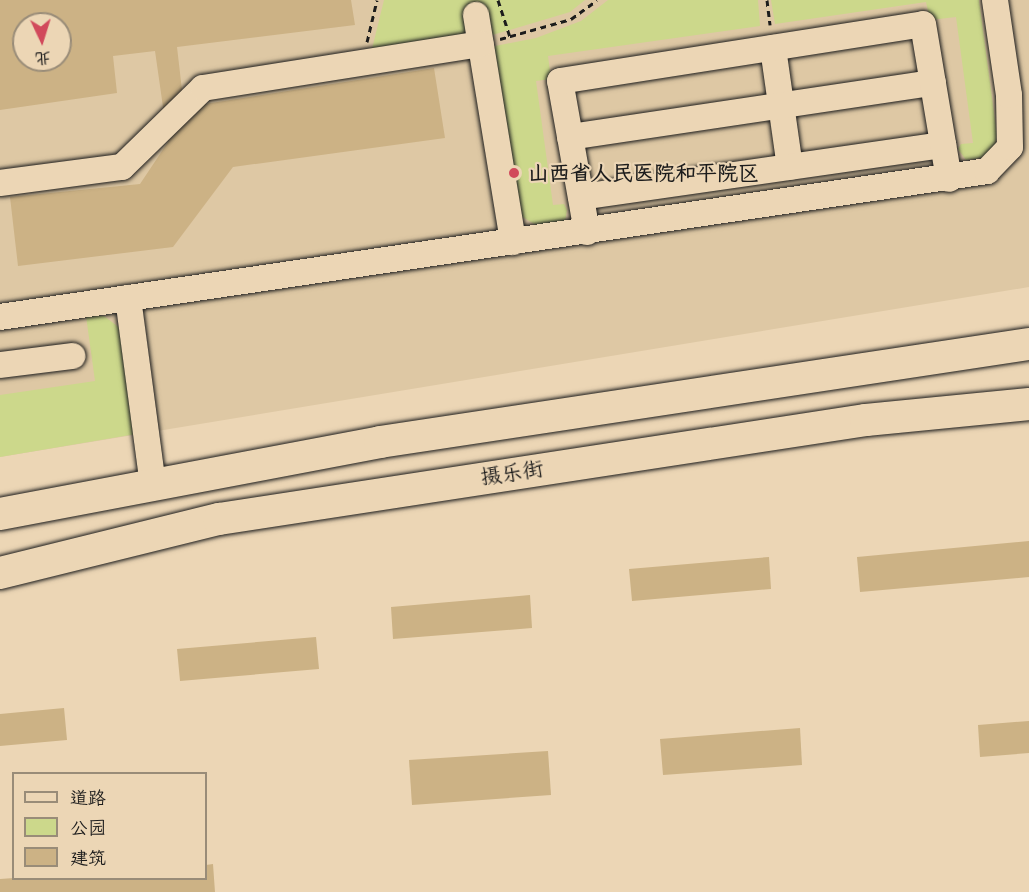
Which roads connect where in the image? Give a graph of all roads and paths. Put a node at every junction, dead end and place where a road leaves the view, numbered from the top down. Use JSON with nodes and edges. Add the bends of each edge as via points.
{"nodes":[{"id":1,"x":377,"y":0,"type":"edge"},
{"id":2,"x":498,"y":0,"type":"edge"},
{"id":3,"x":597,"y":0,"type":"edge"},
{"id":4,"x":767,"y":0,"type":"edge"},
{"id":5,"x":995,"y":0,"type":"edge"},
{"id":6,"x":476,"y":15,"type":"dead end"},
{"id":7,"x":510,"y":36,"type":"junction"},
{"id":8,"x":481,"y":44,"type":"junction"},
{"id":9,"x":772,"y":48,"type":"junction"},
{"id":10,"x":359,"y":63,"type":"junction"},
{"id":11,"x":933,"y":83,"type":"junction"},
{"id":12,"x":781,"y":106,"type":"junction"},
{"id":13,"x":570,"y":137,"type":"junction"},
{"id":14,"x":944,"y":145,"type":"junction"},
{"id":15,"x":790,"y":167,"type":"junction"},
{"id":16,"x":949,"y":179,"type":"junction"},
{"id":17,"x":0,"y":183,"type":"edge"},
{"id":18,"x":581,"y":197,"type":"junction"},
{"id":19,"x":587,"y":232,"type":"junction"},
{"id":20,"x":513,"y":242,"type":"junction"},
{"id":21,"x":128,"y":298,"type":"junction"},
{"id":22,"x":0,"y":317,"type":"edge"},
{"id":23,"x":1029,"y":344,"type":"edge"},
{"id":24,"x":72,"y":356,"type":"dead end"},
{"id":25,"x":0,"y":366,"type":"edge"},
{"id":26,"x":1029,"y":404,"type":"edge"},
{"id":27,"x":153,"y":485,"type":"junction"},
{"id":28,"x":0,"y":514,"type":"edge"},
{"id":29,"x":0,"y":573,"type":"edge"}],
"edges":[{"from":1,"to":10,"type":"path"},
{"from":2,"to":7,"type":"path"},
{"from":3,"to":7,"type":"path","via":[[571,19]]},
{"from":4,"to":9,"type":"path"},
{"from":5,"to":16,"type":"lane","via":[[1009,95],[1010,147],[987,171]]},
{"from":6,"to":8,"type":"lane"},
{"from":7,"to":8,"type":"path"},
{"from":8,"to":10,"type":"lane"},
{"from":8,"to":20,"type":"lane"},
{"from":9,"to":11,"type":"lane","via":[[923,24]]},
{"from":9,"to":12,"type":"lane"},
{"from":9,"to":13,"type":"lane","via":[[560,81]]},
{"from":10,"to":17,"type":"lane","via":[[203,88],[122,167]]},
{"from":11,"to":12,"type":"lane"},
{"from":11,"to":14,"type":"lane"},
{"from":12,"to":13,"type":"lane"},
{"from":12,"to":15,"type":"lane"},
{"from":13,"to":18,"type":"lane"},
{"from":14,"to":15,"type":"lane"},
{"from":14,"to":16,"type":"lane"},
{"from":15,"to":18,"type":"lane"},
{"from":16,"to":19,"type":"lane"},
{"from":18,"to":19,"type":"lane"},
{"from":19,"to":20,"type":"lane"},
{"from":20,"to":21,"type":"lane"},
{"from":21,"to":22,"type":"lane"},
{"from":21,"to":27,"type":"lane"},
{"from":23,"to":27,"type":"main road","via":[[380,442]]},
{"from":24,"to":25,"type":"lane"},
{"from":26,"to":29,"type":"main road","name":"摄乐街","via":[[866,420],[230,517]]},
{"from":27,"to":28,"type":"main road"}]}
